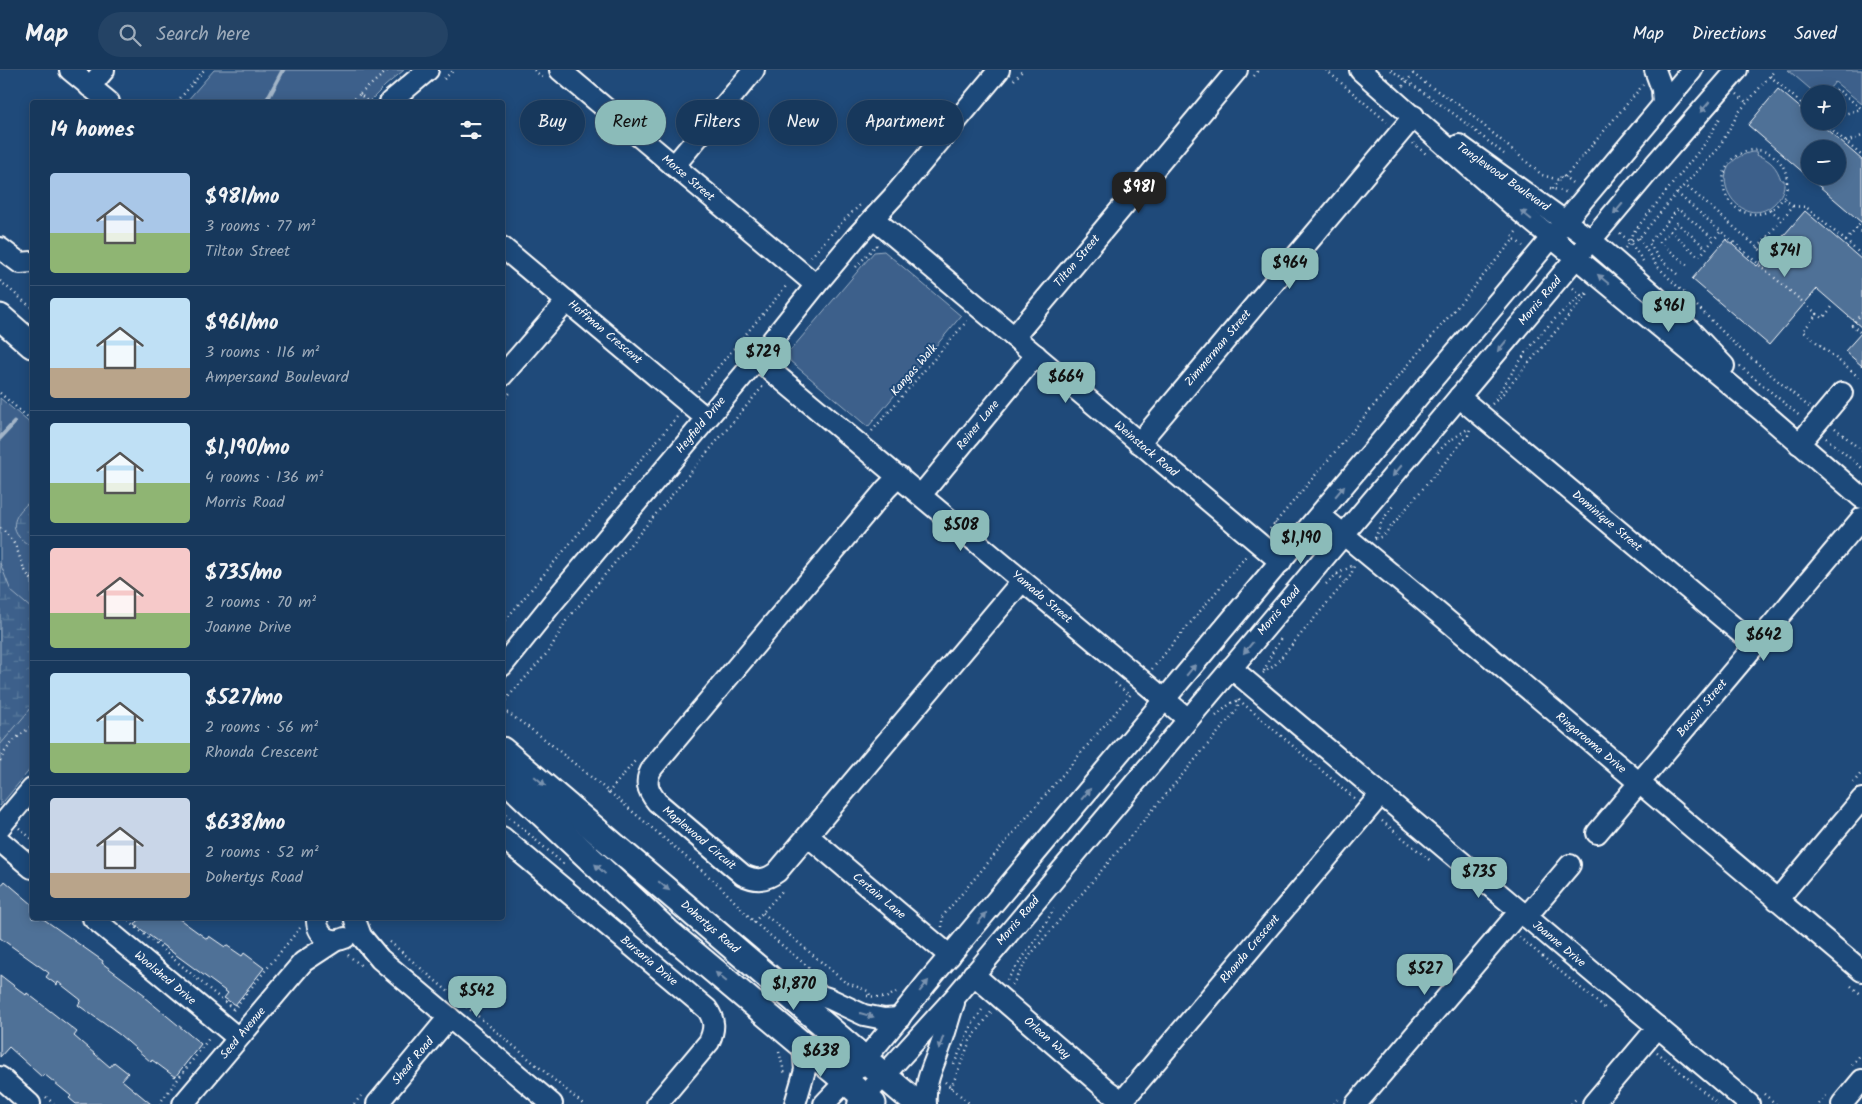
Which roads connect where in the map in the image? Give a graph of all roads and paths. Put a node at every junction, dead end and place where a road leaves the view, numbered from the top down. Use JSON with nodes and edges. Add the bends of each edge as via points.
{"nodes":[{"id":1,"x":70,"y":70,"type":"edge"},
{"id":2,"x":104,"y":70,"type":"edge"},
{"id":3,"x":204,"y":70,"type":"edge"},
{"id":4,"x":388,"y":70,"type":"edge"},
{"id":5,"x":428,"y":70,"type":"edge"},
{"id":6,"x":560,"y":70,"type":"edge"},
{"id":7,"x":754,"y":70,"type":"edge"},
{"id":8,"x":999,"y":70,"type":"edge"},
{"id":9,"x":1237,"y":70,"type":"edge"},
{"id":10,"x":1326,"y":70,"type":"edge"},
{"id":11,"x":1360,"y":70,"type":"edge"},
{"id":12,"x":1391,"y":70,"type":"edge"},
{"id":13,"x":1409,"y":70,"type":"edge"},
{"id":14,"x":1687,"y":70,"type":"edge"},
{"id":15,"x":1692,"y":70,"type":"edge"},
{"id":16,"x":1775,"y":70,"type":"edge"},
{"id":17,"x":1651,"y":75,"type":"edge"},
{"id":18,"x":1770,"y":76,"type":"junction"},
{"id":19,"x":1740,"y":79,"type":"edge"},
{"id":20,"x":90,"y":87,"type":"junction"},
{"id":21,"x":360,"y":94,"type":"junction"},
{"id":22,"x":1846,"y":96,"type":"edge"},
{"id":23,"x":1735,"y":98,"type":"dead end"},
{"id":24,"x":106,"y":100,"type":"edge"},
{"id":25,"x":179,"y":100,"type":"edge"},
{"id":26,"x":354,"y":100,"type":"edge"},
{"id":27,"x":366,"y":100,"type":"edge"},
{"id":28,"x":392,"y":100,"type":"edge"},
{"id":29,"x":1801,"y":103,"type":"edge"},
{"id":30,"x":1663,"y":104,"type":"junction"},
{"id":31,"x":1862,"y":109,"type":"edge"},
{"id":32,"x":1724,"y":111,"type":"dead end"},
{"id":33,"x":1846,"y":114,"type":"edge"},
{"id":34,"x":1414,"y":116,"type":"junction"},
{"id":35,"x":1832,"y":130,"type":"edge"},
{"id":36,"x":1400,"y":132,"type":"junction"},
{"id":37,"x":1862,"y":136,"type":"edge"},
{"id":38,"x":1844,"y":140,"type":"edge"},
{"id":39,"x":1846,"y":142,"type":"joint"},
{"id":40,"x":1427,"y":155,"type":"dead end"},
{"id":41,"x":1506,"y":156,"type":"dead end"},
{"id":42,"x":1862,"y":156,"type":"edge"},
{"id":43,"x":674,"y":166,"type":"junction"},
{"id":44,"x":1565,"y":177,"type":"junction"},
{"id":45,"x":1685,"y":184,"type":"junction"},
{"id":46,"x":1546,"y":186,"type":"dead end"},
{"id":47,"x":1677,"y":193,"type":"junction"},
{"id":48,"x":1584,"y":198,"type":"junction"},
{"id":49,"x":1783,"y":198,"type":"junction"},
{"id":50,"x":1793,"y":206,"type":"junction"},
{"id":51,"x":1770,"y":210,"type":"junction"},
{"id":52,"x":868,"y":211,"type":"junction"},
{"id":53,"x":1609,"y":219,"type":"junction"},
{"id":54,"x":1782,"y":219,"type":"junction"},
{"id":55,"x":1565,"y":220,"type":"junction"},
{"id":56,"x":1860,"y":224,"type":"dead end"},
{"id":57,"x":1856,"y":228,"type":"junction"},
{"id":58,"x":1670,"y":231,"type":"junction"},
{"id":59,"x":1721,"y":231,"type":"junction"},
{"id":60,"x":1862,"y":233,"type":"edge"},
{"id":61,"x":1632,"y":234,"type":"junction"},
{"id":62,"x":1551,"y":237,"type":"junction"},
{"id":63,"x":1639,"y":238,"type":"junction"},
{"id":64,"x":1514,"y":239,"type":"dead end"},
{"id":65,"x":1714,"y":239,"type":"junction"},
{"id":66,"x":1591,"y":240,"type":"junction"},
{"id":67,"x":1846,"y":241,"type":"junction"},
{"id":68,"x":1630,"y":242,"type":"junction"},
{"id":69,"x":1862,"y":247,"type":"edge"},
{"id":70,"x":0,"y":248,"type":"edge"},
{"id":71,"x":1706,"y":248,"type":"junction"},
{"id":72,"x":1758,"y":248,"type":"junction"},
{"id":73,"x":505,"y":249,"type":"edge"},
{"id":74,"x":1858,"y":252,"type":"junction"},
{"id":75,"x":1862,"y":255,"type":"edge"},
{"id":76,"x":1577,"y":258,"type":"junction"},
{"id":77,"x":30,"y":262,"type":"edge"},
{"id":78,"x":1686,"y":265,"type":"dead end"},
{"id":79,"x":1648,"y":267,"type":"dead end"},
{"id":80,"x":1763,"y":268,"type":"junction"},
{"id":81,"x":798,"y":272,"type":"junction"},
{"id":82,"x":1677,"y":274,"type":"dead end"},
{"id":83,"x":0,"y":281,"type":"edge"},
{"id":84,"x":816,"y":285,"type":"junction"},
{"id":85,"x":1591,"y":290,"type":"joint"},
{"id":86,"x":567,"y":300,"type":"junction"},
{"id":87,"x":30,"y":306,"type":"edge"},
{"id":88,"x":1832,"y":307,"type":"dead end"},
{"id":89,"x":1862,"y":313,"type":"edge"},
{"id":90,"x":1818,"y":314,"type":"junction"},
{"id":91,"x":0,"y":318,"type":"edge"},
{"id":92,"x":968,"y":320,"type":"dead end"},
{"id":93,"x":1862,"y":334,"type":"edge"},
{"id":94,"x":1014,"y":337,"type":"junction"},
{"id":95,"x":30,"y":343,"type":"edge"},
{"id":96,"x":1036,"y":355,"type":"junction"},
{"id":97,"x":757,"y":359,"type":"junction"},
{"id":98,"x":1736,"y":362,"type":"dead end"},
{"id":99,"x":505,"y":372,"type":"edge"},
{"id":100,"x":1862,"y":380,"type":"edge"},
{"id":101,"x":0,"y":393,"type":"edge"},
{"id":102,"x":1842,"y":393,"type":"dead end"},
{"id":103,"x":1459,"y":397,"type":"junction"},
{"id":104,"x":688,"y":404,"type":"junction"},
{"id":105,"x":1762,"y":411,"type":"junction"},
{"id":106,"x":706,"y":418,"type":"junction"},
{"id":107,"x":30,"y":419,"type":"edge"},
{"id":108,"x":1817,"y":422,"type":"junction"},
{"id":109,"x":872,"y":431,"type":"dead end"},
{"id":110,"x":1139,"y":443,"type":"junction"},
{"id":111,"x":1799,"y":444,"type":"junction"},
{"id":112,"x":1862,"y":452,"type":"edge"},
{"id":113,"x":1433,"y":457,"type":"dead end"},
{"id":114,"x":1862,"y":468,"type":"edge"},
{"id":115,"x":899,"y":476,"type":"junction"},
{"id":116,"x":921,"y":495,"type":"junction"},
{"id":117,"x":1862,"y":498,"type":"edge"},
{"id":118,"x":1393,"y":504,"type":"dead end"},
{"id":119,"x":1320,"y":515,"type":"junction"},
{"id":120,"x":1862,"y":518,"type":"edge"},
{"id":121,"x":0,"y":528,"type":"edge"},
{"id":122,"x":1343,"y":535,"type":"junction"},
{"id":123,"x":1257,"y":543,"type":"junction"},
{"id":124,"x":1282,"y":562,"type":"junction"},
{"id":125,"x":30,"y":578,"type":"edge"},
{"id":126,"x":1022,"y":581,"type":"junction"},
{"id":127,"x":1326,"y":585,"type":"dead end"},
{"id":128,"x":505,"y":620,"type":"edge"},
{"id":129,"x":1283,"y":636,"type":"dead end"},
{"id":130,"x":1755,"y":645,"type":"junction"},
{"id":131,"x":505,"y":662,"type":"edge"},
{"id":132,"x":1231,"y":668,"type":"junction"},
{"id":133,"x":1141,"y":680,"type":"junction"},
{"id":134,"x":1165,"y":700,"type":"junction"},
{"id":135,"x":1239,"y":700,"type":"junction"},
{"id":136,"x":505,"y":712,"type":"edge"},
{"id":137,"x":1188,"y":719,"type":"junction"},
{"id":138,"x":1211,"y":720,"type":"dead end"},
{"id":139,"x":30,"y":727,"type":"edge"},
{"id":140,"x":505,"y":753,"type":"edge"},
{"id":141,"x":639,"y":756,"type":"dead end"},
{"id":142,"x":0,"y":762,"type":"edge"},
{"id":143,"x":505,"y":779,"type":"edge"},
{"id":144,"x":1639,"y":783,"type":"junction"},
{"id":145,"x":30,"y":791,"type":"edge"},
{"id":146,"x":608,"y":793,"type":"junction"},
{"id":147,"x":1862,"y":800,"type":"edge"},
{"id":148,"x":1374,"y":802,"type":"junction"},
{"id":149,"x":0,"y":827,"type":"edge"},
{"id":150,"x":1597,"y":833,"type":"dead end"},
{"id":151,"x":808,"y":836,"type":"junction"},
{"id":152,"x":505,"y":840,"type":"edge"},
{"id":153,"x":0,"y":841,"type":"edge"},
{"id":154,"x":1434,"y":863,"type":"dead end"},
{"id":155,"x":1570,"y":865,"type":"dead end"},
{"id":156,"x":30,"y":866,"type":"edge"},
{"id":157,"x":1777,"y":900,"type":"junction"},
{"id":158,"x":1057,"y":905,"type":"dead end"},
{"id":159,"x":763,"y":912,"type":"dead end"},
{"id":160,"x":1518,"y":918,"type":"junction"},
{"id":161,"x":95,"y":920,"type":"edge"},
{"id":162,"x":127,"y":920,"type":"edge"},
{"id":163,"x":355,"y":920,"type":"edge"},
{"id":164,"x":355,"y":920,"type":"edge"},
{"id":165,"x":313,"y":922,"type":"edge"},
{"id":166,"x":389,"y":941,"type":"dead end"},
{"id":167,"x":338,"y":946,"type":"junction"},
{"id":168,"x":942,"y":950,"type":"junction"},
{"id":169,"x":303,"y":962,"type":"junction"},
{"id":170,"x":372,"y":964,"type":"junction"},
{"id":171,"x":1862,"y":971,"type":"edge"},
{"id":172,"x":973,"y":974,"type":"junction"},
{"id":173,"x":822,"y":978,"type":"dead end"},
{"id":174,"x":772,"y":980,"type":"junction"},
{"id":175,"x":901,"y":986,"type":"dead end"},
{"id":176,"x":864,"y":996,"type":"dead end"},
{"id":177,"x":956,"y":996,"type":"junction"},
{"id":178,"x":999,"y":996,"type":"junction"},
{"id":179,"x":871,"y":997,"type":"junction"},
{"id":180,"x":1610,"y":1012,"type":"dead end"},
{"id":181,"x":227,"y":1017,"type":"junction"},
{"id":182,"x":449,"y":1017,"type":"junction"},
{"id":183,"x":900,"y":1018,"type":"junction"},
{"id":184,"x":1652,"y":1035,"type":"junction"},
{"id":185,"x":238,"y":1038,"type":"junction"},
{"id":186,"x":803,"y":1045,"type":"junction"},
{"id":187,"x":864,"y":1060,"type":"junction"},
{"id":188,"x":953,"y":1066,"type":"dead end"},
{"id":189,"x":949,"y":1074,"type":"dead end"},
{"id":190,"x":883,"y":1076,"type":"junction"},
{"id":191,"x":0,"y":1078,"type":"edge"},
{"id":192,"x":1862,"y":1080,"type":"edge"},
{"id":193,"x":846,"y":1082,"type":"junction"},
{"id":194,"x":951,"y":1088,"type":"junction"},
{"id":195,"x":865,"y":1102,"type":"edge"},
{"id":196,"x":1121,"y":1103,"type":"edge"},
{"id":197,"x":30,"y":1104,"type":"edge"},
{"id":198,"x":160,"y":1104,"type":"edge"},
{"id":199,"x":183,"y":1104,"type":"edge"},
{"id":200,"x":377,"y":1104,"type":"edge"},
{"id":201,"x":552,"y":1104,"type":"edge"},
{"id":202,"x":582,"y":1104,"type":"edge"},
{"id":203,"x":657,"y":1104,"type":"edge"},
{"id":204,"x":795,"y":1104,"type":"edge"},
{"id":205,"x":824,"y":1104,"type":"edge"},
{"id":206,"x":917,"y":1104,"type":"edge"},
{"id":207,"x":926,"y":1104,"type":"edge"},
{"id":208,"x":970,"y":1104,"type":"edge"},
{"id":209,"x":1356,"y":1104,"type":"edge"},
{"id":210,"x":1593,"y":1104,"type":"edge"},
{"id":211,"x":1718,"y":1104,"type":"edge"},
{"id":212,"x":1748,"y":1104,"type":"edge"},
{"id":213,"x":1842,"y":1104,"type":"edge"}],
"edges":[{"from":1,"to":20,"type":"street"},
{"from":2,"to":20,"type":"street"},
{"from":3,"to":25,"type":"path"},
{"from":4,"to":21,"type":"path"},
{"from":5,"to":28,"type":"street"},
{"from":6,"to":43,"type":"street","name":"Morse Street"},
{"from":7,"to":43,"type":"street"},
{"from":8,"to":52,"type":"street","name":"Heyfield Drive"},
{"from":9,"to":94,"type":"street","name":"Tilton Street"},
{"from":10,"to":36,"type":"path"},
{"from":11,"to":34,"type":"street","name":"Tanglewood Boulevard"},
{"from":12,"to":41,"type":"path"},
{"from":13,"to":44,"type":"path","via":[[1462,107],[1542,175],[1559,180],[1562,175]]},
{"from":14,"to":15,"type":"street"},
{"from":15,"to":30,"type":"street"},
{"from":16,"to":18,"type":"path"},
{"from":17,"to":30,"type":"street","via":[[1662,89]]},
{"from":17,"to":44,"type":"path"},
{"from":18,"to":29,"type":"path"},
{"from":18,"to":45,"type":"path","via":[[1739,112],[1718,149]]},
{"from":19,"to":23,"type":"path"},
{"from":19,"to":53,"type":"street","name":"Morris Road","one_way":true},
{"from":20,"to":24,"type":"street"},
{"from":21,"to":26,"type":"path"},
{"from":21,"to":27,"type":"path"},
{"from":22,"to":31,"type":"path"},
{"from":30,"to":48,"type":"street"},
{"from":31,"to":33,"type":"path"},
{"from":32,"to":61,"type":"path","via":[[1712,135]]},
{"from":34,"to":36,"type":"street","name":"Zimmerman Street"},
{"from":34,"to":55,"type":"street","name":"Tanglewood Boulevard","via":[[1476,155]]},
{"from":62,"to":34,"type":"street","name":"Tanglewood Boulevard","one_way":true,"via":[[1453,154]]},
{"from":35,"to":38,"type":"path"},
{"from":36,"to":40,"type":"path"},
{"from":36,"to":110,"type":"street","name":"Zimmerman Street"},
{"from":37,"to":39,"type":"path"},
{"from":39,"to":42,"type":"path"},
{"from":43,"to":81,"type":"street","name":"Morse Street"},
{"from":44,"to":48,"type":"path"},
{"from":45,"to":47,"type":"path"},
{"from":45,"to":72,"type":"path"},
{"from":46,"to":48,"type":"path"},
{"from":47,"to":59,"type":"path"},
{"from":47,"to":63,"type":"path"},
{"from":48,"to":55,"type":"street"},
{"from":49,"to":50,"type":"path"},
{"from":49,"to":51,"type":"path"},
{"from":49,"to":51,"type":"path","via":[[1787,179],[1780,161],[1764,150],[1754,149],[1736,155],[1724,170],[1724,190],[1728,199],[1734,206],[1752,214]]},
{"from":50,"to":54,"type":"path"},
{"from":50,"to":67,"type":"path","via":[[1806,207]]},
{"from":51,"to":54,"type":"path"},
{"from":52,"to":81,"type":"path","via":[[840,224]]},
{"from":52,"to":84,"type":"street","name":"Heyfield Drive","via":[[857,236]]},
{"from":52,"to":94,"type":"street","name":"Weinstock Road"},
{"from":53,"to":61,"type":"path"},
{"from":53,"to":66,"type":"street","name":"Morris Road"},
{"from":53,"to":68,"type":"path"},
{"from":54,"to":72,"type":"path"},
{"from":55,"to":62,"type":"street"},
{"from":55,"to":66,"type":"street","name":"Tanglewood Boulevard"},
{"from":56,"to":57,"type":"path"},
{"from":57,"to":60,"type":"path"},
{"from":57,"to":67,"type":"path"},
{"from":58,"to":71,"type":"path","via":[[1677,223]]},
{"from":58,"to":71,"type":"path","via":[[1699,257]]},
{"from":58,"to":78,"type":"path","via":[[1660,242]]},
{"from":59,"to":65,"type":"path"},
{"from":59,"to":80,"type":"path"},
{"from":61,"to":68,"type":"path"},
{"from":62,"to":76,"type":"street","name":"Tanglewood Boulevard"},
{"from":119,"to":62,"type":"street","one_way":true},
{"from":63,"to":68,"type":"path"},
{"from":63,"to":108,"type":"path","via":[[1656,265]]},
{"from":64,"to":123,"type":"path"},
{"from":65,"to":71,"type":"path"},
{"from":65,"to":82,"type":"path","via":[[1678,209],[1649,243],[1658,258]]},
{"from":66,"to":76,"type":"street","name":"Morris Road"},
{"from":66,"to":105,"type":"street","name":"Tanglewood Boulevard","via":[[1670,309]]},
{"from":67,"to":74,"type":"path"},
{"from":68,"to":79,"type":"path"},
{"from":69,"to":74,"type":"path"},
{"from":70,"to":77,"type":"street","via":[[20,263]]},
{"from":72,"to":80,"type":"path","via":[[1771,259]]},
{"from":73,"to":86,"type":"street","name":"Hoffman Crescent"},
{"from":74,"to":75,"type":"path"},
{"from":76,"to":103,"type":"street","name":"Morris Road","one_way":true},
{"from":105,"to":76,"type":"street","name":"Tanglewood Boulevard","one_way":true},
{"from":80,"to":90,"type":"path"},
{"from":81,"to":84,"type":"street","name":"Morse Street"},
{"from":81,"to":104,"type":"path"},
{"from":83,"to":87,"type":"path"},
{"from":84,"to":97,"type":"street","name":"Heyfield Drive"},
{"from":85,"to":85,"type":"path","via":[[1575,300],[1550,324],[1521,358],[1493,403]]},
{"from":86,"to":99,"type":"street"},
{"from":86,"to":104,"type":"street","name":"Hoffman Crescent"},
{"from":88,"to":90,"type":"path","via":[[1823,318]]},
{"from":89,"to":93,"type":"path","via":[[1852,325]]},
{"from":90,"to":100,"type":"path","via":[[1803,331]]},
{"from":91,"to":95,"type":"main road"},
{"from":92,"to":109,"type":"path","name":"Kangas Walk"},
{"from":94,"to":96,"type":"street","name":"Weinstock Road"},
{"from":96,"to":110,"type":"street","name":"Weinstock Road"},
{"from":96,"to":116,"type":"street","name":"Reiner Lane"},
{"from":97,"to":106,"type":"street","name":"Heyfield Drive"},
{"from":97,"to":115,"type":"street","name":"Yamada Street"},
{"from":98,"to":108,"type":"path"},
{"from":101,"to":107,"type":"path"},
{"from":102,"to":108,"type":"street"},
{"from":103,"to":122,"type":"street","name":"Morris Road","one_way":true},
{"from":103,"to":130,"type":"street","name":"Dominique Street"},
{"from":104,"to":106,"type":"street","name":"Hoffman Crescent"},
{"from":104,"to":128,"type":"path"},
{"from":105,"to":111,"type":"street"},
{"from":106,"to":131,"type":"street","name":"Heyfield Drive"},
{"from":108,"to":111,"type":"street"},
{"from":108,"to":112,"type":"path"},
{"from":108,"to":114,"type":"path"},
{"from":110,"to":123,"type":"street","name":"Weinstock Road"},
{"from":111,"to":117,"type":"street"},
{"from":113,"to":118,"type":"path","via":[[1448,442],[1470,428],[1468,435],[1383,536],[1375,540],[1382,520]]},
{"from":115,"to":116,"type":"street","name":"Yamada Street"},
{"from":115,"to":151,"type":"street","name":"Maplewood Circuit","via":[[647,776],[650,794],[657,802],[753,880],[770,878]]},
{"from":116,"to":126,"type":"street","name":"Yamada Street"},
{"from":119,"to":122,"type":"street","name":"Ringarooma Drive"},
{"from":119,"to":124,"type":"street"},
{"from":120,"to":130,"type":"street","name":"Bossini Street"},
{"from":121,"to":125,"type":"path","via":[[15,542],[25,573]]},
{"from":122,"to":132,"type":"street","name":"Morris Road","one_way":true},
{"from":122,"to":144,"type":"street","name":"Ringarooma Drive"},
{"from":123,"to":124,"type":"street","name":"Weinstock Road"},
{"from":123,"to":133,"type":"path"},
{"from":134,"to":124,"type":"street","one_way":true},
{"from":126,"to":133,"type":"street","name":"Yamada Street"},
{"from":126,"to":151,"type":"street","name":"Maplewood Circuit"},
{"from":127,"to":129,"type":"path","via":[[1337,574],[1354,566],[1351,575],[1274,666],[1264,673]]},
{"from":130,"to":144,"type":"street","name":"Bossini Street"},
{"from":132,"to":137,"type":"street","name":"Morris Road"},
{"from":132,"to":148,"type":"street","name":"Joanne Drive"},
{"from":133,"to":134,"type":"street","name":"Yamada Street"},
{"from":133,"to":168,"type":"path","via":[[942,917]]},
{"from":134,"to":137,"type":"street","name":"Yamada Street"},
{"from":168,"to":134,"type":"street","one_way":true},
{"from":135,"to":138,"type":"path"},
{"from":135,"to":148,"type":"path"},
{"from":135,"to":178,"type":"path","via":[[1237,710],[1031,954],[1012,986]]},
{"from":136,"to":146,"type":"path","via":[[542,737]]},
{"from":137,"to":172,"type":"street","name":"Morris Road"},
{"from":139,"to":142,"type":"path","via":[[14,739]]},
{"from":140,"to":174,"type":"main road","name":"Dohertys Road","one_way":true},
{"from":141,"to":146,"type":"path"},
{"from":186,"to":143,"type":"main road","one_way":true,"via":[[668,932]]},
{"from":144,"to":150,"type":"street","name":"Bossini Street"},
{"from":144,"to":157,"type":"street","name":"Ringarooma Drive"},
{"from":145,"to":149,"type":"street"},
{"from":146,"to":173,"type":"path","via":[[720,886],[743,913]]},
{"from":147,"to":157,"type":"street"},
{"from":148,"to":154,"type":"path"},
{"from":148,"to":160,"type":"street","name":"Joanne Drive"},
{"from":148,"to":196,"type":"street","name":"Rhonda Crescent"},
{"from":151,"to":168,"type":"street","name":"Certain Lane"},
{"from":152,"to":203,"type":"street","name":"Bursaria Drive","via":[[712,1016],[713,1034],[709,1042]]},
{"from":153,"to":156,"type":"street"},
{"from":155,"to":160,"type":"street"},
{"from":157,"to":171,"type":"street","name":"Ringarooma Drive"},
{"from":158,"to":178,"type":"path"},
{"from":159,"to":179,"type":"path","via":[[845,982],[868,991]]},
{"from":160,"to":180,"type":"path"},
{"from":160,"to":184,"type":"street","name":"Joanne Drive"},
{"from":160,"to":209,"type":"street"},
{"from":161,"to":181,"type":"street","name":"Woolshed Drive"},
{"from":162,"to":181,"type":"path"},
{"from":163,"to":167,"type":"street","name":"Seed Avenue","via":[[349,936]]},
{"from":164,"to":170,"type":"street"},
{"from":165,"to":167,"type":"street","via":[[322,935]]},
{"from":165,"to":169,"type":"street","name":"Seed Avenue"},
{"from":165,"to":181,"type":"path","via":[[300,929]]},
{"from":166,"to":202,"type":"path"},
{"from":167,"to":169,"type":"street","name":"Seed Avenue"},
{"from":167,"to":170,"type":"path","via":[[348,955]]},
{"from":167,"to":170,"type":"street","via":[[363,950]]},
{"from":183,"to":168,"type":"street","one_way":true},
{"from":169,"to":185,"type":"street","name":"Seed Avenue"},
{"from":170,"to":182,"type":"street"},
{"from":172,"to":177,"type":"street","name":"Morris Road"},
{"from":172,"to":178,"type":"street","name":"Orlean Way"},
{"from":174,"to":183,"type":"street","one_way":true,"via":[[830,999],[864,1015]]},
{"from":174,"to":187,"type":"main road","name":"Dohertys Road"},
{"from":175,"to":179,"type":"path","via":[[886,998]]},
{"from":176,"to":179,"type":"path"},
{"from":177,"to":190,"type":"street","name":"Morris Road"},
{"from":177,"to":207,"type":"street","one_way":true,"via":[[928,1077]]},
{"from":178,"to":188,"type":"path","via":[[972,1023]]},
{"from":178,"to":194,"type":"path","via":[[970,1041]]},
{"from":178,"to":196,"type":"street","name":"Orlean Way"},
{"from":181,"to":185,"type":"street","name":"Woolshed Drive"},
{"from":181,"to":198,"type":"path"},
{"from":182,"to":200,"type":"street","name":"Sheaf Road"},
{"from":182,"to":201,"type":"street"},
{"from":183,"to":187,"type":"street"},
{"from":184,"to":210,"type":"street"},
{"from":184,"to":211,"type":"path"},
{"from":184,"to":212,"type":"street","name":"Joanne Drive"},
{"from":185,"to":199,"type":"street","name":"Seed Avenue"},
{"from":186,"to":193,"type":"main road"},
{"from":186,"to":204,"type":"street","via":[[805,1070]]},
{"from":187,"to":190,"type":"main road","name":"Dohertys Road"},
{"from":187,"to":193,"type":"street"},
{"from":189,"to":194,"type":"path","via":[[945,1083]]},
{"from":190,"to":195,"type":"street","name":"Morris Road"},
{"from":190,"to":206,"type":"main road","name":"Dohertys Road"},
{"from":191,"to":197,"type":"street"},
{"from":192,"to":213,"type":"street"},
{"from":193,"to":195,"type":"main road"},
{"from":193,"to":205,"type":"street"},
{"from":194,"to":208,"type":"path"}]}
